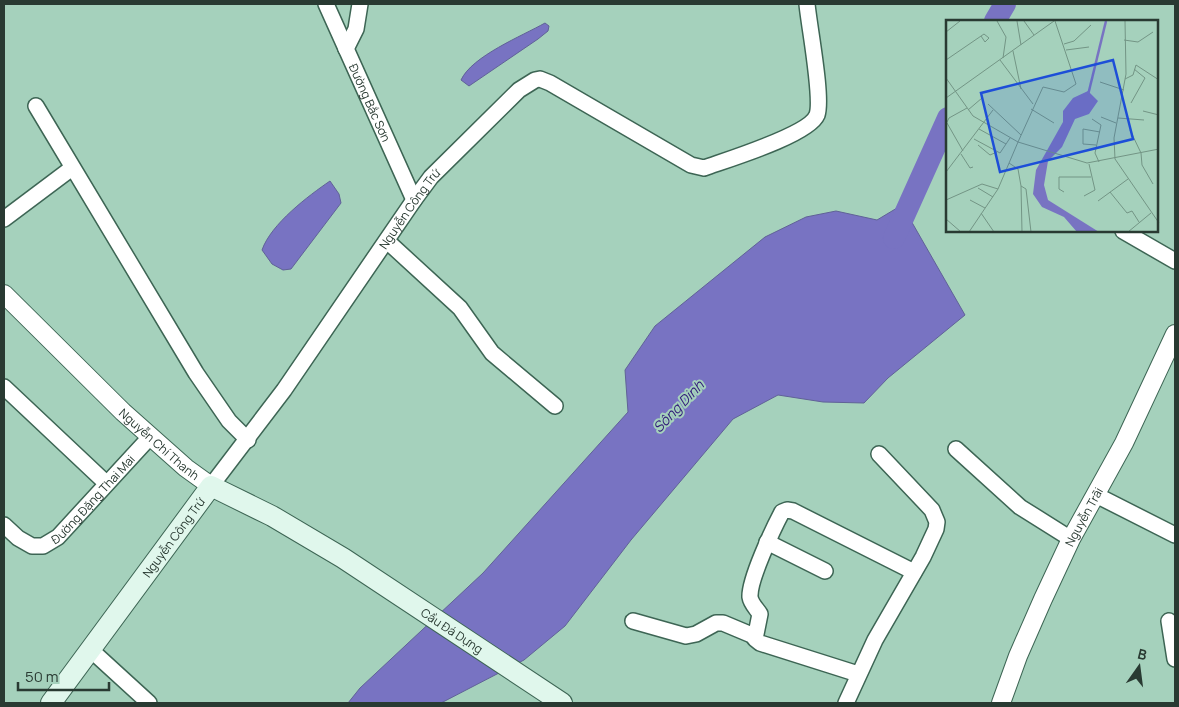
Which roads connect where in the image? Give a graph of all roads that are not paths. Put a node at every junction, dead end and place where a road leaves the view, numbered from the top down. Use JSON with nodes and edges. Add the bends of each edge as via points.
{"nodes":[{"id":1,"x":326,"y":4,"type":"edge"},
{"id":2,"x":360,"y":4,"type":"edge"},
{"id":3,"x":807,"y":4,"type":"edge"},
{"id":4,"x":346,"y":49,"type":"junction"},
{"id":5,"x":36,"y":106,"type":"dead end"},
{"id":6,"x":72,"y":168,"type":"junction"},
{"id":7,"x":414,"y":200,"type":"junction"},
{"id":8,"x":4,"y":219,"type":"edge"},
{"id":9,"x":1125,"y":232,"type":"edge"},
{"id":10,"x":387,"y":241,"type":"junction"},
{"id":11,"x":1175,"y":261,"type":"edge"},
{"id":12,"x":4,"y":294,"type":"edge"},
{"id":13,"x":1175,"y":334,"type":"edge"},
{"id":14,"x":4,"y":387,"type":"edge"},
{"id":15,"x":555,"y":406,"type":"dead end"},
{"id":16,"x":150,"y":437,"type":"junction"},
{"id":17,"x":248,"y":440,"type":"junction"},
{"id":18,"x":956,"y":450,"type":"dead end"},
{"id":19,"x":879,"y":454,"type":"dead end"},
{"id":20,"x":106,"y":483,"type":"junction"},
{"id":21,"x":211,"y":486,"type":"junction"},
{"id":22,"x":1096,"y":495,"type":"junction"},
{"id":23,"x":4,"y":525,"type":"edge"},
{"id":24,"x":1175,"y":535,"type":"edge"},
{"id":25,"x":1072,"y":539,"type":"junction"},
{"id":26,"x":767,"y":542,"type":"junction"},
{"id":27,"x":343,"y":558,"type":"joint"},
{"id":28,"x":825,"y":571,"type":"dead end"},
{"id":29,"x":914,"y":572,"type":"junction"},
{"id":30,"x":633,"y":620,"type":"dead end"},
{"id":31,"x":1169,"y":621,"type":"dead end"},
{"id":32,"x":754,"y":636,"type":"junction"},
{"id":33,"x":91,"y":650,"type":"junction"},
{"id":34,"x":1175,"y":658,"type":"edge"},
{"id":35,"x":858,"y":674,"type":"junction"},
{"id":36,"x":51,"y":703,"type":"edge"},
{"id":37,"x":149,"y":703,"type":"edge"},
{"id":38,"x":562,"y":703,"type":"edge"},
{"id":39,"x":846,"y":703,"type":"edge"},
{"id":40,"x":1001,"y":703,"type":"edge"}],
"edges":[{"from":1,"to":4,"type":"street","name":"Đường Bắc Sơn"},
{"from":2,"to":4,"type":"street","via":[[356,29]]},
{"from":3,"to":7,"type":"street","name":"Nguyễn Công Trứ","via":[[818,108],[814,120],[798,132],[710,166],[696,167],[540,79],[518,90],[447,161]]},
{"from":4,"to":7,"type":"street","name":"Đường Bắc Sơn"},
{"from":5,"to":6,"type":"street"},
{"from":6,"to":8,"type":"street"},
{"from":6,"to":17,"type":"street","via":[[206,389],[229,421]]},
{"from":7,"to":10,"type":"street","name":"Nguyễn Công Trứ"},
{"from":9,"to":11,"type":"street"},
{"from":10,"to":15,"type":"street","via":[[460,308],[492,352]]},
{"from":10,"to":17,"type":"street","name":"Nguyễn Công Trứ"},
{"from":12,"to":16,"type":"street","name":"Nguyễn Chí Thanh"},
{"from":13,"to":22,"type":"street","name":"Nguyễn Trãi"},
{"from":14,"to":20,"type":"street"},
{"from":16,"to":20,"type":"street","name":"Đường Đặng Thai Mai"},
{"from":16,"to":21,"type":"street","name":"Nguyễn Chí Thanh"},
{"from":17,"to":21,"type":"street","name":"Nguyễn Công Trứ"},
{"from":18,"to":25,"type":"street","via":[[1020,507]]},
{"from":19,"to":29,"type":"street","via":[[926,502],[936,518],[934,535]]},
{"from":20,"to":23,"type":"street","name":"Đường Đặng Thai Mai","via":[[58,537],[43,546],[26,544]]},
{"from":21,"to":27,"type":"main road","name":"Nguyễn Chí Thanh","via":[[276,512]]},
{"from":21,"to":33,"type":"main road","name":"Nguyễn Công Trứ"},
{"from":22,"to":24,"type":"street"},
{"from":22,"to":25,"type":"street","name":"Nguyễn Trãi"},
{"from":25,"to":40,"type":"street","name":"Nguyễn Trãi","via":[[1030,628]]},
{"from":26,"to":28,"type":"street"},
{"from":26,"to":29,"type":"street","via":[[782,512],[789,510]]},
{"from":26,"to":32,"type":"street","via":[[751,595],[760,614]]},
{"from":27,"to":38,"type":"main road","name":"Cầu Đá Dựng"},
{"from":29,"to":35,"type":"street"},
{"from":30,"to":32,"type":"street","via":[[686,636],[723,622]]},
{"from":31,"to":34,"type":"street"},
{"from":32,"to":35,"type":"street","via":[[760,644]]},
{"from":33,"to":36,"type":"main road","name":"Nguyễn Công Trứ"},
{"from":33,"to":37,"type":"street"},
{"from":35,"to":39,"type":"street"}]}
